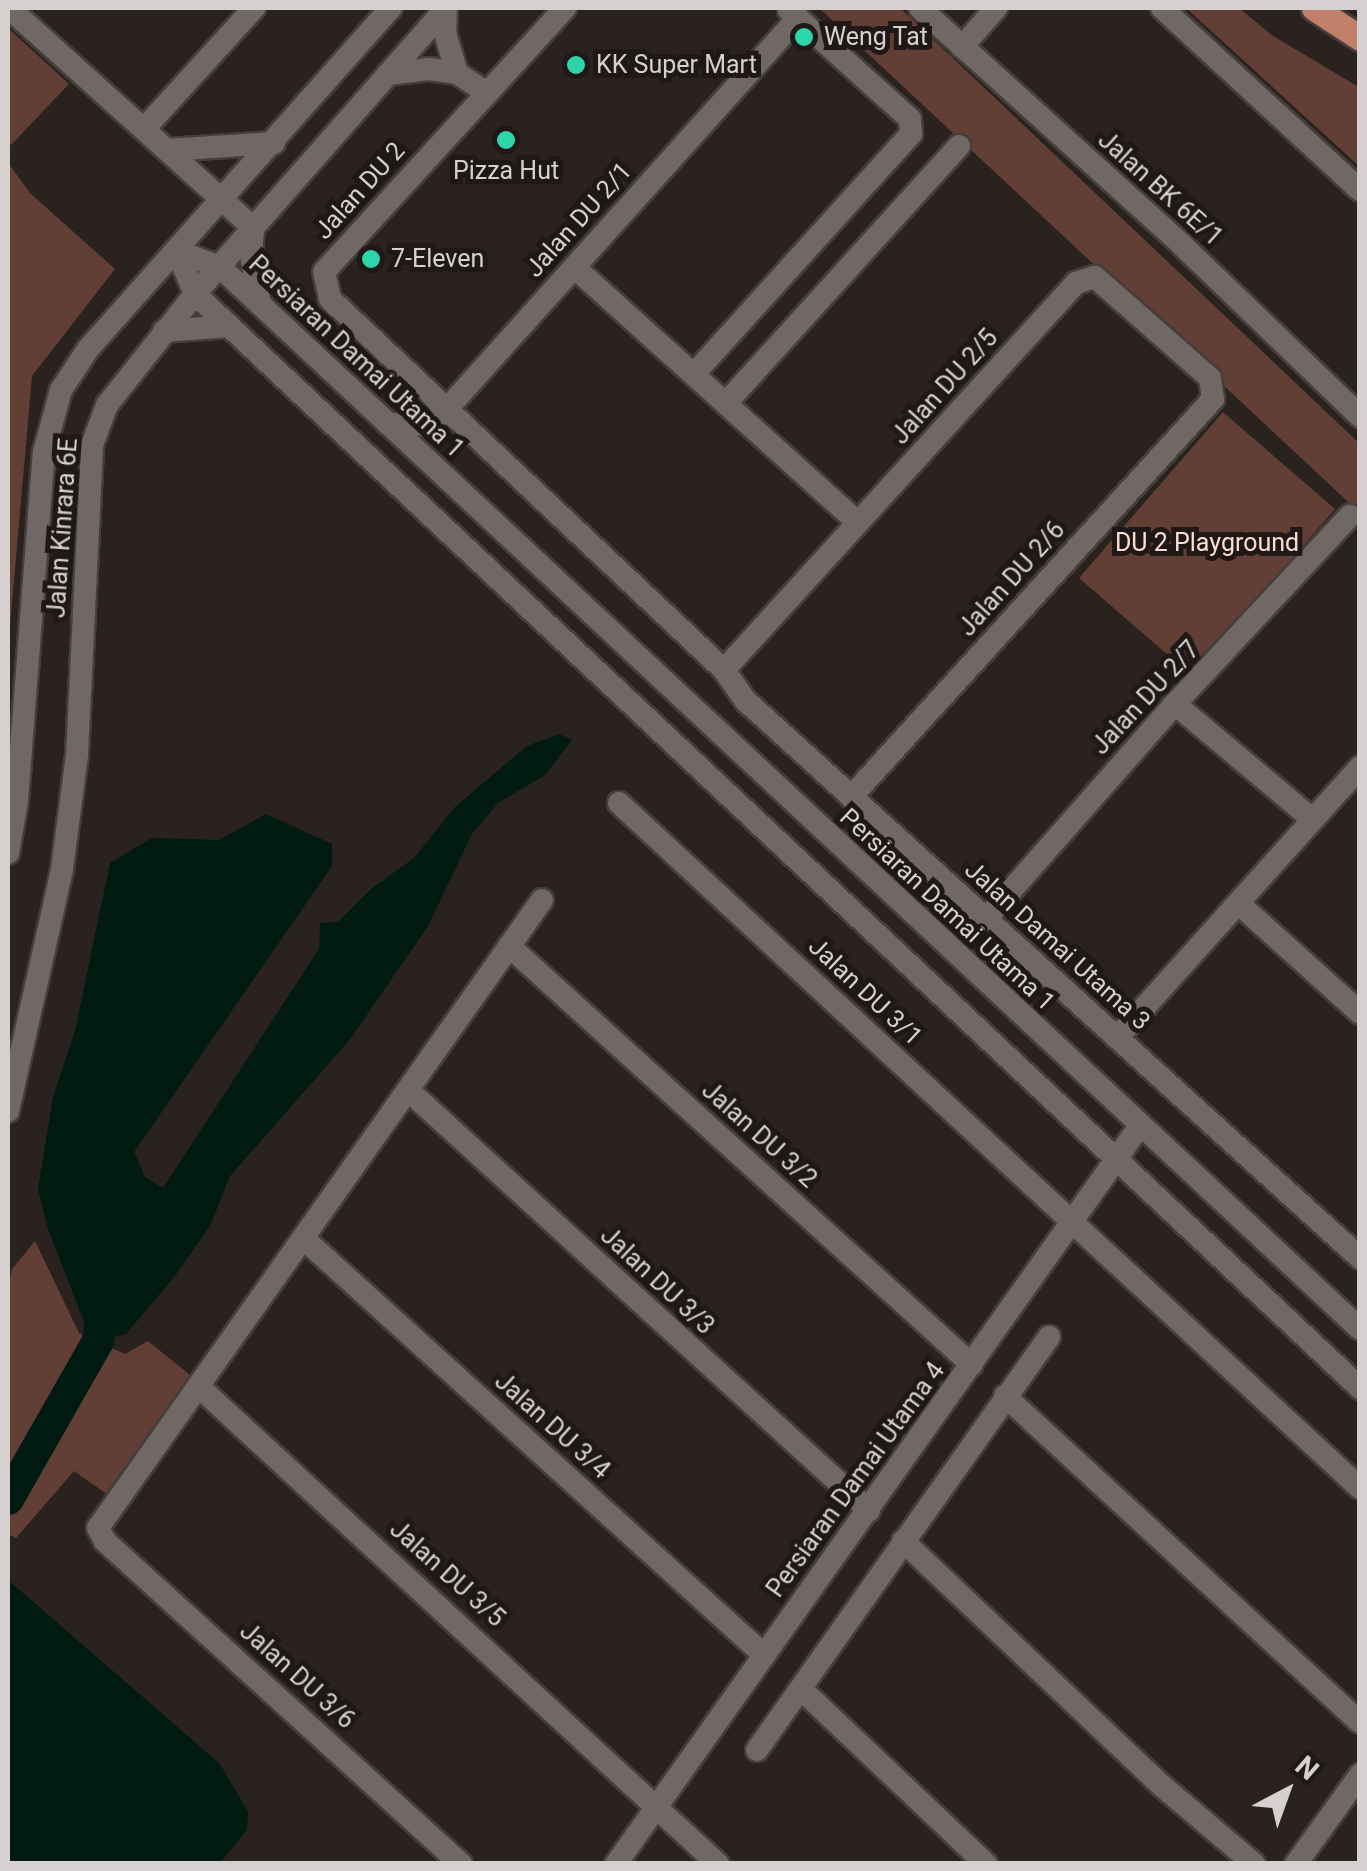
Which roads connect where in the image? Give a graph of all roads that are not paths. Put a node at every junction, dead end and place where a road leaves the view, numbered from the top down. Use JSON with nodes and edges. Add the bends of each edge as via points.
{"nodes":[{"id":1,"x":9,"y":8,"type":"edge"},
{"id":2,"x":254,"y":8,"type":"edge"},
{"id":3,"x":391,"y":8,"type":"edge"},
{"id":4,"x":446,"y":8,"type":"edge"},
{"id":5,"x":564,"y":8,"type":"edge"},
{"id":6,"x":920,"y":8,"type":"edge"},
{"id":7,"x":996,"y":8,"type":"edge"},
{"id":8,"x":1162,"y":8,"type":"edge"},
{"id":9,"x":1314,"y":8,"type":"edge"},
{"id":10,"x":792,"y":13,"type":"edge"},
{"id":11,"x":1360,"y":38,"type":"edge"},
{"id":12,"x":962,"y":47,"type":"junction"},
{"id":13,"x":457,"y":72,"type":"junction"},
{"id":14,"x":388,"y":74,"type":"junction"},
{"id":15,"x":486,"y":93,"type":"junction"},
{"id":16,"x":144,"y":130,"type":"junction"},
{"id":17,"x":274,"y":143,"type":"junction"},
{"id":18,"x":959,"y":146,"type":"dead end"},
{"id":19,"x":167,"y":150,"type":"junction"},
{"id":20,"x":1360,"y":190,"type":"edge"},
{"id":21,"x":222,"y":200,"type":"junction"},
{"id":22,"x":254,"y":228,"type":"junction"},
{"id":23,"x":176,"y":251,"type":"junction"},
{"id":24,"x":220,"y":267,"type":"junction"},
{"id":25,"x":574,"y":267,"type":"junction"},
{"id":26,"x":195,"y":294,"type":"junction"},
{"id":27,"x":261,"y":306,"type":"junction"},
{"id":28,"x":230,"y":326,"type":"junction"},
{"id":29,"x":164,"y":331,"type":"junction"},
{"id":30,"x":694,"y":374,"type":"junction"},
{"id":31,"x":1213,"y":399,"type":"joint"},
{"id":32,"x":726,"y":403,"type":"junction"},
{"id":33,"x":446,"y":410,"type":"junction"},
{"id":34,"x":1360,"y":416,"type":"edge"},
{"id":35,"x":387,"y":424,"type":"junction"},
{"id":36,"x":443,"y":476,"type":"junction"},
{"id":37,"x":1350,"y":516,"type":"dead end"},
{"id":38,"x":858,"y":523,"type":"junction"},
{"id":39,"x":724,"y":670,"type":"junction"},
{"id":40,"x":1175,"y":704,"type":"junction"},
{"id":41,"x":1357,"y":774,"type":"edge"},
{"id":42,"x":851,"y":796,"type":"junction"},
{"id":43,"x":619,"y":802,"type":"dead end"},
{"id":44,"x":1312,"y":819,"type":"junction"},
{"id":45,"x":8,"y":853,"type":"edge"},
{"id":46,"x":542,"y":900,"type":"dead end"},
{"id":47,"x":1238,"y":903,"type":"junction"},
{"id":48,"x":986,"y":918,"type":"junction"},
{"id":49,"x":508,"y":946,"type":"junction"},
{"id":50,"x":1360,"y":1013,"type":"edge"},
{"id":51,"x":1118,"y":1038,"type":"junction"},
{"id":52,"x":408,"y":1090,"type":"junction"},
{"id":53,"x":8,"y":1111,"type":"edge"},
{"id":54,"x":1139,"y":1126,"type":"junction"},
{"id":55,"x":1116,"y":1161,"type":"junction"},
{"id":56,"x":1073,"y":1223,"type":"junction"},
{"id":57,"x":303,"y":1238,"type":"junction"},
{"id":58,"x":1360,"y":1258,"type":"edge"},
{"id":59,"x":1360,"y":1329,"type":"edge"},
{"id":60,"x":1049,"y":1337,"type":"dead end"},
{"id":61,"x":972,"y":1365,"type":"junction"},
{"id":62,"x":198,"y":1386,"type":"junction"},
{"id":63,"x":1360,"y":1388,"type":"edge"},
{"id":64,"x":1005,"y":1396,"type":"junction"},
{"id":65,"x":1360,"y":1488,"type":"edge"},
{"id":66,"x":869,"y":1510,"type":"junction"},
{"id":67,"x":903,"y":1541,"type":"junction"},
{"id":68,"x":764,"y":1656,"type":"junction"},
{"id":69,"x":801,"y":1690,"type":"junction"},
{"id":70,"x":1360,"y":1722,"type":"edge"},
{"id":71,"x":758,"y":1750,"type":"dead end"},
{"id":72,"x":1360,"y":1775,"type":"edge"},
{"id":73,"x":658,"y":1804,"type":"junction"},
{"id":74,"x":703,"y":1858,"type":"edge"},
{"id":75,"x":461,"y":1864,"type":"edge"},
{"id":76,"x":616,"y":1864,"type":"edge"},
{"id":77,"x":986,"y":1864,"type":"edge"},
{"id":78,"x":1254,"y":1864,"type":"edge"},
{"id":79,"x":1296,"y":1864,"type":"edge"}],
"edges":[{"from":1,"to":16,"type":"street"},
{"from":2,"to":16,"type":"street"},
{"from":3,"to":17,"type":"street","name":"Jalan Kinrara 6E"},
{"from":4,"to":13,"type":"street","via":[[445,33]]},
{"from":4,"to":14,"type":"street","name":"Jalan Kinrara 6E"},
{"from":5,"to":15,"type":"street","name":"Jalan DU 2"},
{"from":6,"to":12,"type":"street","name":"Jalan BK 6E/1"},
{"from":7,"to":12,"type":"street"},
{"from":8,"to":20,"type":"street"},
{"from":9,"to":11,"type":"main road"},
{"from":10,"to":25,"type":"street","name":"Jalan DU 2/1"},
{"from":10,"to":30,"type":"street","via":[[910,119],[911,134]]},
{"from":12,"to":34,"type":"street","name":"Jalan BK 6E/1"},
{"from":13,"to":14,"type":"street"},
{"from":13,"to":15,"type":"street"},
{"from":14,"to":22,"type":"street","name":"Jalan Kinrara 6E"},
{"from":15,"to":33,"type":"street","name":"Jalan DU 2","via":[[324,272],[330,299]]},
{"from":16,"to":19,"type":"street"},
{"from":17,"to":19,"type":"street"},
{"from":17,"to":21,"type":"street","name":"Jalan Kinrara 6E"},
{"from":18,"to":32,"type":"street"},
{"from":19,"to":21,"type":"street"},
{"from":21,"to":22,"type":"street"},
{"from":21,"to":23,"type":"street","name":"Jalan Kinrara 6E"},
{"from":22,"to":24,"type":"street","name":"Jalan Kinrara 6E"},
{"from":22,"to":27,"type":"street","via":[[250,255]]},
{"from":23,"to":24,"type":"street","name":"Persiaran Damai Utama 1"},
{"from":23,"to":26,"type":"street"},
{"from":23,"to":45,"type":"street","name":"Jalan Kinrara 6E","via":[[88,348],[62,390],[44,452]]},
{"from":24,"to":26,"type":"street","name":"Jalan Kinrara 6E"},
{"from":24,"to":27,"type":"street","name":"Persiaran Damai Utama 1"},
{"from":25,"to":30,"type":"street"},
{"from":25,"to":33,"type":"street","name":"Jalan DU 2/1"},
{"from":26,"to":28,"type":"street"},
{"from":26,"to":29,"type":"street","name":"Jalan Kinrara 6E"},
{"from":27,"to":35,"type":"street","name":"Persiaran Damai Utama 1"},
{"from":28,"to":29,"type":"street"},
{"from":28,"to":55,"type":"street"},
{"from":29,"to":53,"type":"street","name":"Jalan Kinrara 6E","via":[[107,405],[92,445],[70,812]]},
{"from":30,"to":32,"type":"street"},
{"from":31,"to":38,"type":"street","name":"Jalan DU 2/5","via":[[1210,378],[1094,278],[1076,284]]},
{"from":31,"to":42,"type":"street","name":"Jalan DU 2/6"},
{"from":32,"to":38,"type":"street"},
{"from":33,"to":35,"type":"street","via":[[430,425]]},
{"from":33,"to":36,"type":"street","via":[[435,443]]},
{"from":33,"to":39,"type":"street","name":"Jalan Damai Utama 3"},
{"from":35,"to":36,"type":"street","name":"Persiaran Damai Utama 1"},
{"from":36,"to":54,"type":"street","name":"Persiaran Damai Utama 1"},
{"from":37,"to":40,"type":"street","name":"Jalan DU 2/7"},
{"from":38,"to":39,"type":"street","name":"Jalan DU 2/5"},
{"from":39,"to":42,"type":"street","name":"Jalan Damai Utama 3","via":[[746,700]]},
{"from":40,"to":44,"type":"street"},
{"from":40,"to":48,"type":"street","name":"Jalan DU 2/7"},
{"from":41,"to":44,"type":"street"},
{"from":42,"to":48,"type":"street","name":"Jalan Damai Utama 3"},
{"from":43,"to":56,"type":"street","name":"Jalan DU 3/1"},
{"from":44,"to":47,"type":"street"},
{"from":46,"to":49,"type":"street"},
{"from":47,"to":50,"type":"street"},
{"from":47,"to":51,"type":"street"},
{"from":48,"to":51,"type":"street","name":"Jalan Damai Utama 3"},
{"from":49,"to":52,"type":"street"},
{"from":49,"to":61,"type":"street","name":"Jalan DU 3/2"},
{"from":51,"to":58,"type":"street","name":"Jalan Damai Utama 3"},
{"from":52,"to":57,"type":"street"},
{"from":52,"to":66,"type":"street","name":"Jalan DU 3/3"},
{"from":54,"to":55,"type":"street","name":"Persiaran Damai Utama 4"},
{"from":54,"to":59,"type":"street","name":"Persiaran Damai Utama 1"},
{"from":55,"to":56,"type":"street","name":"Persiaran Damai Utama 4"},
{"from":55,"to":63,"type":"street"},
{"from":56,"to":61,"type":"street","name":"Persiaran Damai Utama 4"},
{"from":56,"to":65,"type":"street","name":"Jalan DU 3/1"},
{"from":57,"to":62,"type":"street"},
{"from":57,"to":68,"type":"street","name":"Jalan DU 3/4"},
{"from":60,"to":64,"type":"street"},
{"from":61,"to":66,"type":"street","name":"Persiaran Damai Utama 4"},
{"from":62,"to":73,"type":"street","name":"Jalan DU 3/5"},
{"from":62,"to":75,"type":"street","name":"Jalan DU 3/6","via":[[98,1528],[105,1541]]},
{"from":64,"to":67,"type":"street"},
{"from":64,"to":70,"type":"street"},
{"from":66,"to":68,"type":"street","name":"Persiaran Damai Utama 4"},
{"from":67,"to":69,"type":"street"},
{"from":67,"to":78,"type":"street"},
{"from":68,"to":73,"type":"street","name":"Persiaran Damai Utama 4"},
{"from":69,"to":71,"type":"street"},
{"from":69,"to":77,"type":"street"},
{"from":72,"to":79,"type":"street"},
{"from":73,"to":74,"type":"street","name":"Jalan DU 3/5"},
{"from":73,"to":76,"type":"street","name":"Persiaran Damai Utama 4"}]}
